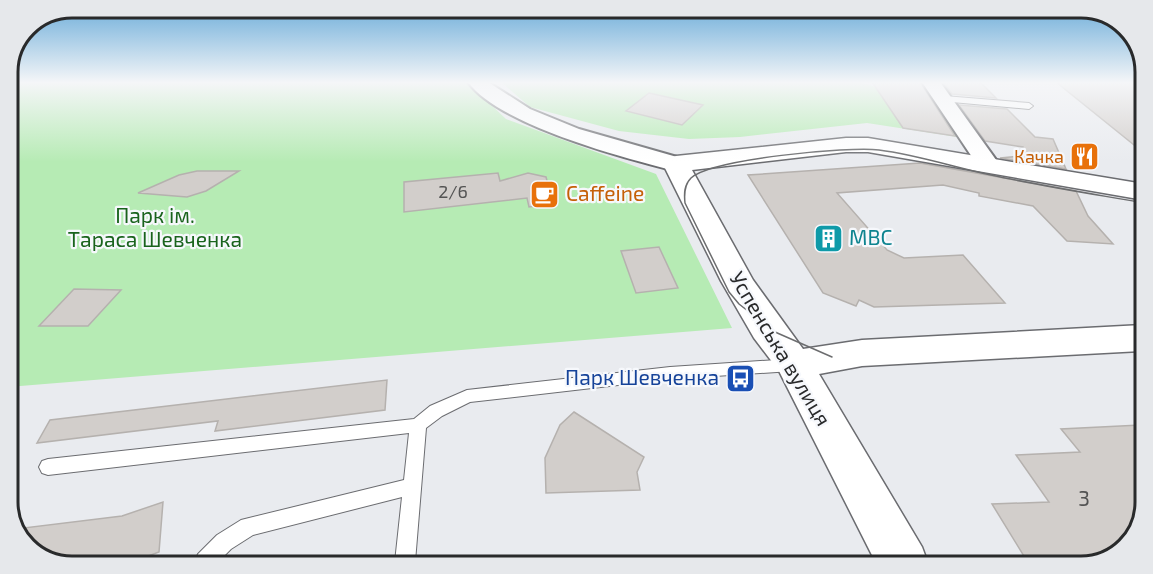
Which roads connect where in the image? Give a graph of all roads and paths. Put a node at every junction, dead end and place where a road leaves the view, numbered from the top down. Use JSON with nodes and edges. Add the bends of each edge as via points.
{"nodes":[{"id":1,"x":513,"y":109,"type":"edge"},
{"id":2,"x":951,"y":109,"type":"edge"},
{"id":3,"x":676,"y":164,"type":"junction"},
{"id":4,"x":988,"y":164,"type":"junction"},
{"id":5,"x":1135,"y":190,"type":"edge"},
{"id":6,"x":1135,"y":338,"type":"edge"},
{"id":7,"x":813,"y":361,"type":"junction"},
{"id":8,"x":418,"y":425,"type":"junction"},
{"id":9,"x":48,"y":467,"type":"dead end"},
{"id":10,"x":412,"y":486,"type":"junction"},
{"id":11,"x":210,"y":556,"type":"edge"},
{"id":12,"x":406,"y":556,"type":"edge"},
{"id":13,"x":900,"y":556,"type":"edge"}],
"edges":[{"from":1,"to":3,"type":"street","via":[[535,121]]},
{"from":2,"to":4,"type":"street"},
{"from":3,"to":4,"type":"street","via":[[846,145],[897,148]]},
{"from":3,"to":7,"type":"street","name":"Успенська вулиця","via":[[737,281]]},
{"from":4,"to":5,"type":"street"},
{"from":6,"to":7,"type":"street","via":[[893,351]]},
{"from":7,"to":8,"type":"lane","via":[[467,396]]},
{"from":7,"to":13,"type":"street","name":"Успенська вулиця"},
{"from":8,"to":9,"type":"lane"},
{"from":8,"to":10,"type":"lane"},
{"from":10,"to":11,"type":"lane","via":[[248,527]]},
{"from":10,"to":12,"type":"lane"}]}
